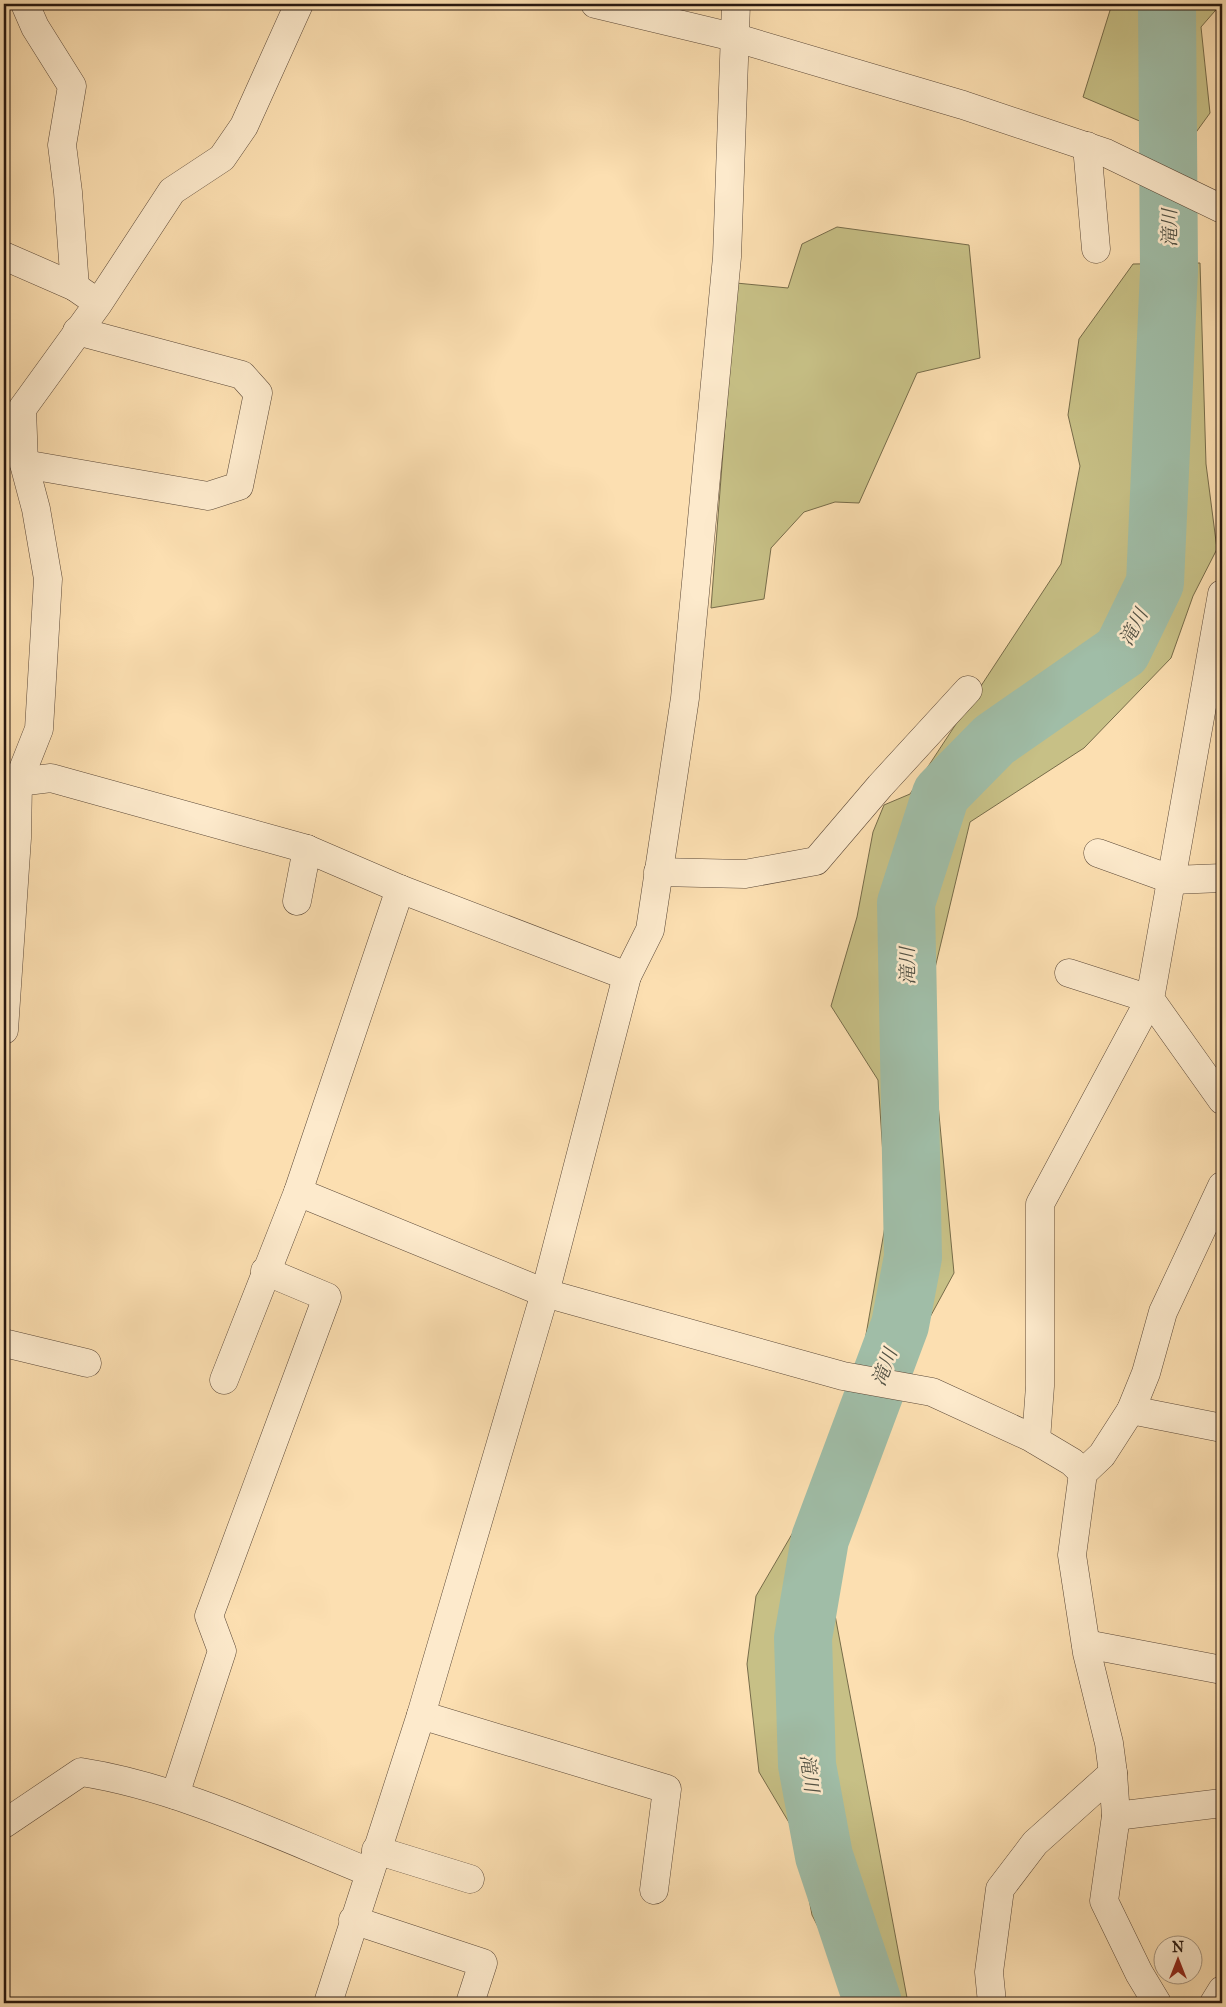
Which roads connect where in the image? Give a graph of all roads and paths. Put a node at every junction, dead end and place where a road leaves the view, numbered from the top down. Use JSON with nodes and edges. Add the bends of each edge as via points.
{"nodes":[{"id":1,"x":25,"y":4,"type":"edge"},
{"id":2,"x":299,"y":4,"type":"edge"},
{"id":3,"x":595,"y":4,"type":"edge"},
{"id":4,"x":736,"y":4,"type":"edge"},
{"id":5,"x":733,"y":37,"type":"junction"},
{"id":6,"x":1096,"y":150,"type":"junction"},
{"id":7,"x":1222,"y":209,"type":"edge"},
{"id":8,"x":1096,"y":249,"type":"dead end"},
{"id":9,"x":4,"y":256,"type":"edge"},
{"id":10,"x":75,"y":287,"type":"junction"},
{"id":11,"x":98,"y":304,"type":"junction"},
{"id":12,"x":77,"y":331,"type":"junction"},
{"id":13,"x":24,"y":464,"type":"junction"},
{"id":14,"x":1222,"y":594,"type":"edge"},
{"id":15,"x":968,"y":690,"type":"dead end"},
{"id":16,"x":11,"y":781,"type":"edge"},
{"id":17,"x":307,"y":849,"type":"junction"},
{"id":18,"x":1098,"y":853,"type":"dead end"},
{"id":19,"x":658,"y":872,"type":"junction"},
{"id":20,"x":1222,"y":878,"type":"edge"},
{"id":21,"x":1173,"y":880,"type":"junction"},
{"id":22,"x":400,"y":889,"type":"junction"},
{"id":23,"x":297,"y":901,"type":"dead end"},
{"id":24,"x":1069,"y":973,"type":"dead end"},
{"id":25,"x":627,"y":976,"type":"junction"},
{"id":26,"x":1150,"y":999,"type":"junction"},
{"id":27,"x":4,"y":1030,"type":"edge"},
{"id":28,"x":1222,"y":1100,"type":"edge"},
{"id":29,"x":1222,"y":1186,"type":"edge"},
{"id":30,"x":298,"y":1192,"type":"junction"},
{"id":31,"x":265,"y":1271,"type":"junction"},
{"id":32,"x":545,"y":1293,"type":"junction"},
{"id":33,"x":4,"y":1343,"type":"edge"},
{"id":34,"x":87,"y":1363,"type":"dead end"},
{"id":35,"x":224,"y":1380,"type":"dead end"},
{"id":36,"x":1131,"y":1410,"type":"junction"},
{"id":37,"x":1222,"y":1428,"type":"edge"},
{"id":38,"x":1036,"y":1440,"type":"junction"},
{"id":39,"x":1083,"y":1474,"type":"junction"},
{"id":40,"x":1086,"y":1644,"type":"junction"},
{"id":41,"x":1222,"y":1670,"type":"edge"},
{"id":42,"x":421,"y":1715,"type":"junction"},
{"id":43,"x":1113,"y":1773,"type":"junction"},
{"id":44,"x":175,"y":1795,"type":"junction"},
{"id":45,"x":1222,"y":1803,"type":"edge"},
{"id":46,"x":1116,"y":1816,"type":"junction"},
{"id":47,"x":4,"y":1824,"type":"edge"},
{"id":48,"x":372,"y":1861,"type":"junction"},
{"id":49,"x":470,"y":1879,"type":"dead end"},
{"id":50,"x":654,"y":1890,"type":"dead end"},
{"id":51,"x":353,"y":1920,"type":"junction"},
{"id":52,"x":1222,"y":1990,"type":"edge"},
{"id":53,"x":328,"y":2003,"type":"edge"},
{"id":54,"x":470,"y":2003,"type":"edge"},
{"id":55,"x":992,"y":2003,"type":"edge"},
{"id":56,"x":1157,"y":2003,"type":"edge"},
{"id":57,"x":1214,"y":2003,"type":"edge"}],
"edges":[{"from":1,"to":10,"type":"street","via":[[72,86],[62,145]]},
{"from":2,"to":11,"type":"street","via":[[244,126],[222,158],[172,191]]},
{"from":3,"to":5,"type":"street"},
{"from":4,"to":5,"type":"street"},
{"from":5,"to":6,"type":"street","via":[[963,105]]},
{"from":5,"to":19,"type":"street","via":[[728,257],[685,698]]},
{"from":6,"to":7,"type":"street"},
{"from":6,"to":8,"type":"street"},
{"from":9,"to":10,"type":"street"},
{"from":10,"to":11,"type":"street"},
{"from":11,"to":12,"type":"street"},
{"from":12,"to":13,"type":"street","via":[[22,409]]},
{"from":12,"to":13,"type":"street","via":[[242,375],[258,393],[239,486],[208,496]]},
{"from":13,"to":16,"type":"street","via":[[36,509],[48,579],[39,729]]},
{"from":14,"to":21,"type":"street"},
{"from":15,"to":19,"type":"street","via":[[816,860],[745,874]]},
{"from":16,"to":17,"type":"street","via":[[51,778]]},
{"from":16,"to":27,"type":"street","via":[[17,838]]},
{"from":17,"to":22,"type":"street"},
{"from":17,"to":23,"type":"street"},
{"from":18,"to":21,"type":"street"},
{"from":19,"to":25,"type":"street","via":[[650,930]]},
{"from":20,"to":21,"type":"street"},
{"from":21,"to":26,"type":"street"},
{"from":22,"to":25,"type":"street"},
{"from":22,"to":30,"type":"street"},
{"from":24,"to":26,"type":"street"},
{"from":25,"to":32,"type":"street"},
{"from":26,"to":28,"type":"street"},
{"from":26,"to":38,"type":"street","via":[[1040,1204],[1040,1386]]},
{"from":29,"to":36,"type":"street","via":[[1163,1312],[1146,1373]]},
{"from":30,"to":31,"type":"street"},
{"from":30,"to":32,"type":"street"},
{"from":31,"to":35,"type":"street"},
{"from":31,"to":44,"type":"street","via":[[327,1297],[209,1616],[222,1651]]},
{"from":32,"to":38,"type":"street","via":[[843,1376],[932,1392]]},
{"from":32,"to":42,"type":"street"},
{"from":33,"to":34,"type":"street"},
{"from":36,"to":37,"type":"street"},
{"from":36,"to":39,"type":"street","via":[[1102,1455]]},
{"from":38,"to":39,"type":"street","via":[[1072,1462]]},
{"from":39,"to":40,"type":"street","via":[[1072,1555]]},
{"from":40,"to":41,"type":"street"},
{"from":40,"to":43,"type":"street"},
{"from":42,"to":48,"type":"street"},
{"from":42,"to":50,"type":"street","via":[[667,1789]]},
{"from":43,"to":46,"type":"street"},
{"from":43,"to":55,"type":"street","via":[[1035,1843],[1000,1889],[989,1972]]},
{"from":44,"to":47,"type":"street","via":[[80,1772]]},
{"from":44,"to":48,"type":"street"},
{"from":45,"to":46,"type":"street"},
{"from":46,"to":56,"type":"street","via":[[1104,1901],[1139,1974]]},
{"from":48,"to":49,"type":"street"},
{"from":48,"to":51,"type":"street"},
{"from":51,"to":53,"type":"street"},
{"from":51,"to":54,"type":"street","via":[[483,1963]]},
{"from":52,"to":57,"type":"street"}]}
